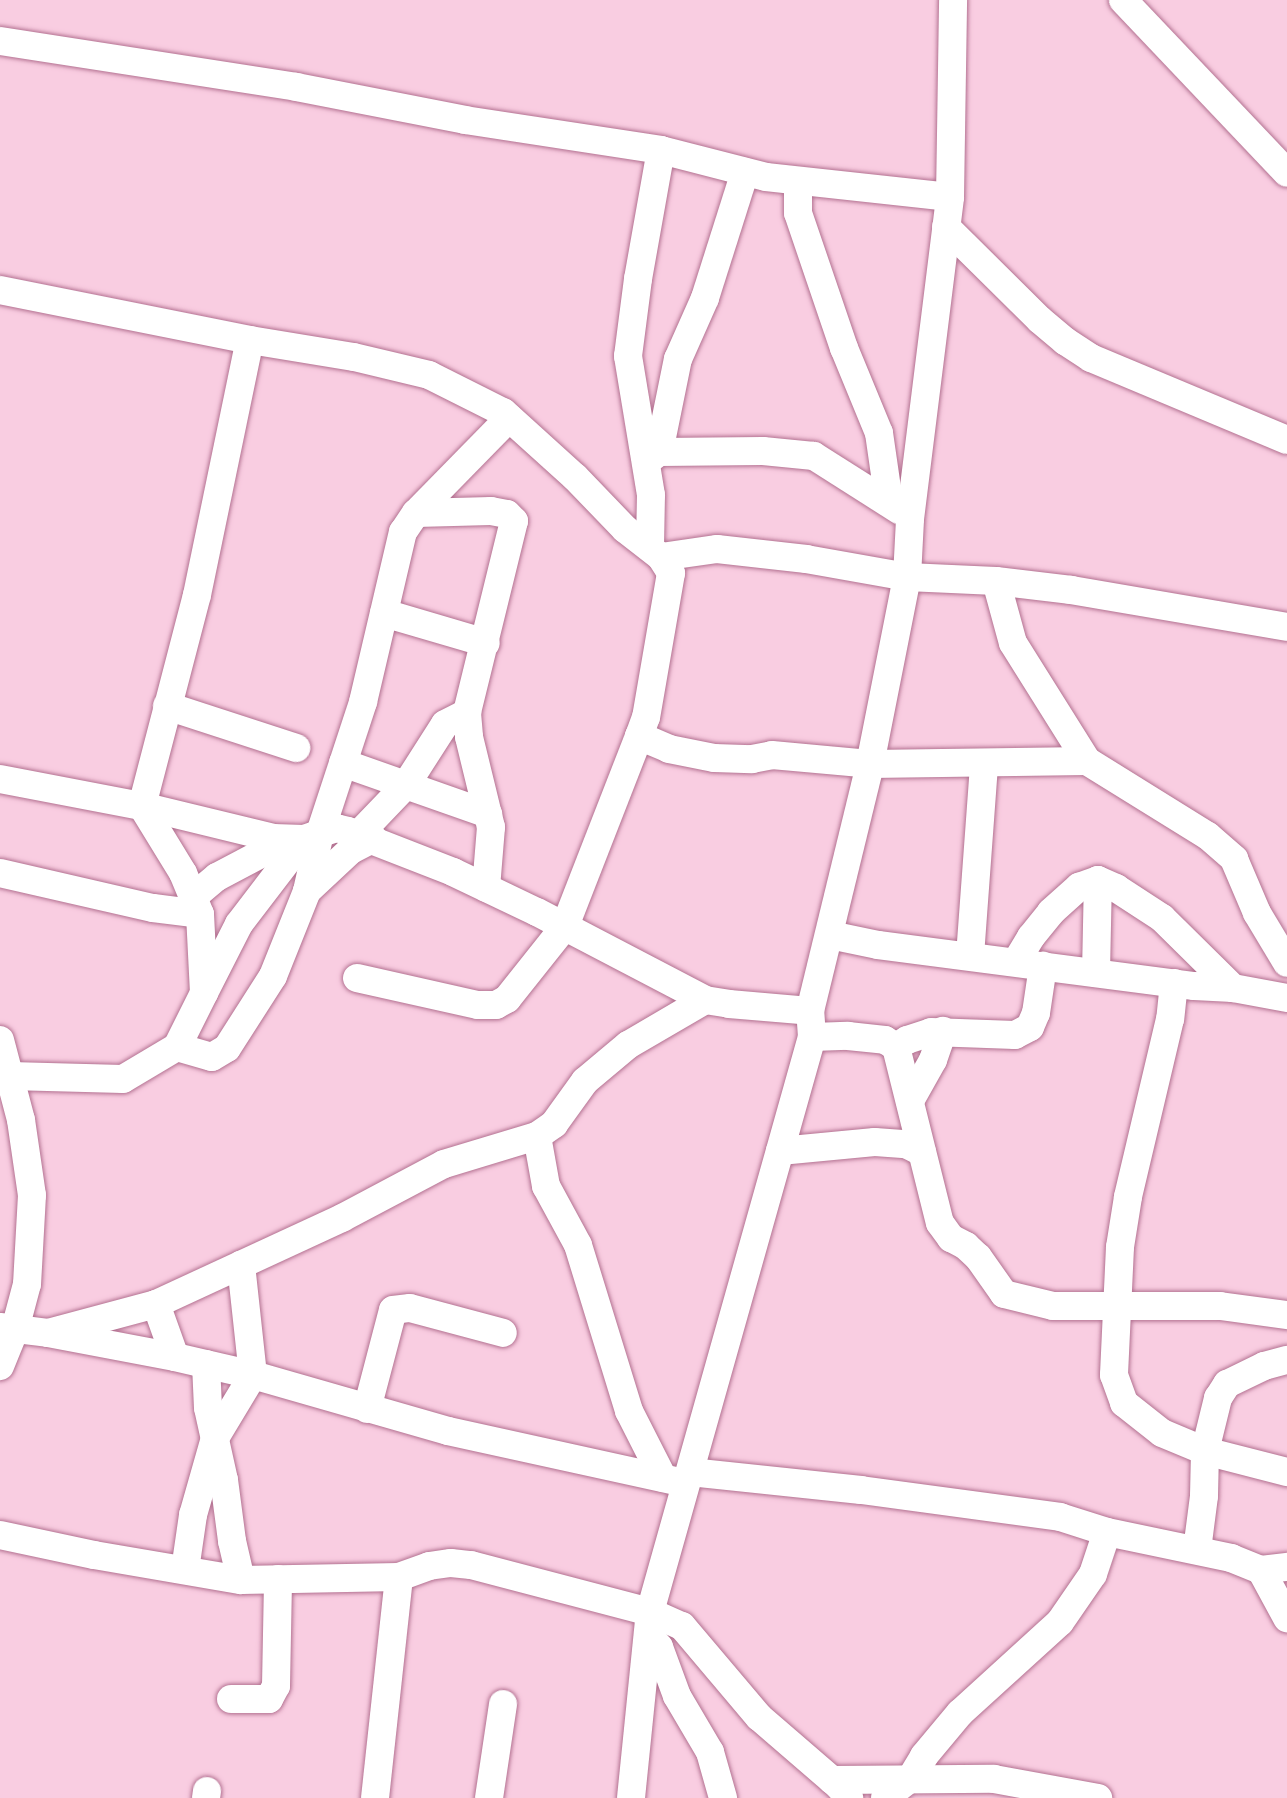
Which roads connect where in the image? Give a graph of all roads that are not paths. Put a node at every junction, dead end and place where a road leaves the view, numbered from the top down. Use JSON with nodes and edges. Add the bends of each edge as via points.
{"nodes":[{"id":1,"x":953,"y":0,"type":"edge"},
{"id":2,"x":1123,"y":0,"type":"edge"},
{"id":3,"x":0,"y":42,"type":"edge"},
{"id":4,"x":661,"y":150,"type":"junction"},
{"id":5,"x":745,"y":172,"type":"junction"},
{"id":6,"x":1287,"y":173,"type":"edge"},
{"id":7,"x":798,"y":181,"type":"junction"},
{"id":8,"x":950,"y":197,"type":"junction"},
{"id":9,"x":946,"y":227,"type":"junction"},
{"id":10,"x":0,"y":290,"type":"edge"},
{"id":11,"x":250,"y":340,"type":"junction"},
{"id":12,"x":509,"y":418,"type":"junction"},
{"id":13,"x":1287,"y":440,"type":"edge"},
{"id":14,"x":653,"y":457,"type":"junction"},
{"id":15,"x":900,"y":511,"type":"junction"},
{"id":16,"x":416,"y":513,"type":"junction"},
{"id":17,"x":655,"y":551,"type":"junction"},
{"id":18,"x":907,"y":577,"type":"junction"},
{"id":19,"x":996,"y":581,"type":"junction"},
{"id":20,"x":384,"y":613,"type":"junction"},
{"id":21,"x":1287,"y":627,"type":"edge"},
{"id":22,"x":486,"y":643,"type":"junction"},
{"id":23,"x":167,"y":706,"type":"junction"},
{"id":24,"x":467,"y":713,"type":"junction"},
{"id":25,"x":639,"y":736,"type":"junction"},
{"id":26,"x":296,"y":748,"type":"dead end"},
{"id":27,"x":1087,"y":761,"type":"junction"},
{"id":28,"x":343,"y":763,"type":"junction"},
{"id":29,"x":870,"y":764,"type":"junction"},
{"id":30,"x":984,"y":764,"type":"junction"},
{"id":31,"x":0,"y":779,"type":"edge"},
{"id":32,"x":406,"y":785,"type":"junction"},
{"id":33,"x":142,"y":806,"type":"junction"},
{"id":34,"x":488,"y":814,"type":"junction"},
{"id":35,"x":304,"y":837,"type":"junction"},
{"id":36,"x":366,"y":837,"type":"junction"},
{"id":37,"x":0,"y":873,"type":"edge"},
{"id":38,"x":1098,"y":880,"type":"junction"},
{"id":39,"x":486,"y":888,"type":"junction"},
{"id":40,"x":308,"y":891,"type":"junction"},
{"id":41,"x":196,"y":906,"type":"junction"},
{"id":42,"x":565,"y":926,"type":"junction"},
{"id":43,"x":830,"y":935,"type":"junction"},
{"id":44,"x":970,"y":956,"type":"junction"},
{"id":45,"x":1287,"y":963,"type":"edge"},
{"id":46,"x":1029,"y":964,"type":"junction"},
{"id":47,"x":1096,"y":973,"type":"junction"},
{"id":48,"x":357,"y":978,"type":"dead end"},
{"id":49,"x":1174,"y":983,"type":"junction"},
{"id":50,"x":1233,"y":988,"type":"junction"},
{"id":51,"x":204,"y":993,"type":"junction"},
{"id":52,"x":1287,"y":999,"type":"edge"},
{"id":53,"x":705,"y":1000,"type":"junction"},
{"id":54,"x":811,"y":1024,"type":"junction"},
{"id":55,"x":943,"y":1031,"type":"junction"},
{"id":56,"x":0,"y":1040,"type":"edge"},
{"id":57,"x":177,"y":1047,"type":"junction"},
{"id":58,"x":896,"y":1047,"type":"junction"},
{"id":59,"x":10,"y":1076,"type":"junction"},
{"id":60,"x":910,"y":1101,"type":"junction"},
{"id":61,"x":10,"y":1119,"type":"edge"},
{"id":62,"x":537,"y":1136,"type":"junction"},
{"id":63,"x":780,"y":1151,"type":"junction"},
{"id":64,"x":922,"y":1152,"type":"junction"},
{"id":65,"x":241,"y":1265,"type":"junction"},
{"id":66,"x":156,"y":1304,"type":"junction"},
{"id":67,"x":1116,"y":1305,"type":"junction"},
{"id":68,"x":1287,"y":1315,"type":"edge"},
{"id":69,"x":7,"y":1328,"type":"edge"},
{"id":70,"x":48,"y":1333,"type":"junction"},
{"id":71,"x":503,"y":1334,"type":"dead end"},
{"id":72,"x":175,"y":1357,"type":"junction"},
{"id":73,"x":1287,"y":1360,"type":"edge"},
{"id":74,"x":206,"y":1365,"type":"junction"},
{"id":75,"x":0,"y":1366,"type":"edge"},
{"id":76,"x":253,"y":1375,"type":"junction"},
{"id":77,"x":367,"y":1409,"type":"junction"},
{"id":78,"x":215,"y":1438,"type":"junction"},
{"id":79,"x":1205,"y":1451,"type":"junction"},
{"id":80,"x":1287,"y":1472,"type":"edge"},
{"id":81,"x":679,"y":1477,"type":"junction"},
{"id":82,"x":1107,"y":1532,"type":"junction"},
{"id":83,"x":0,"y":1535,"type":"edge"},
{"id":84,"x":1197,"y":1550,"type":"junction"},
{"id":85,"x":1274,"y":1568,"type":"edge"},
{"id":86,"x":185,"y":1570,"type":"junction"},
{"id":87,"x":399,"y":1577,"type":"junction"},
{"id":88,"x":278,"y":1579,"type":"junction"},
{"id":89,"x":241,"y":1580,"type":"junction"},
{"id":90,"x":1287,"y":1618,"type":"edge"},
{"id":91,"x":649,"y":1623,"type":"junction"},
{"id":92,"x":231,"y":1699,"type":"dead end"},
{"id":93,"x":503,"y":1704,"type":"dead end"},
{"id":94,"x":911,"y":1778,"type":"junction"},
{"id":95,"x":841,"y":1789,"type":"edge"},
{"id":96,"x":375,"y":1798,"type":"edge"},
{"id":97,"x":489,"y":1798,"type":"edge"},
{"id":98,"x":631,"y":1798,"type":"edge"},
{"id":99,"x":723,"y":1798,"type":"edge"},
{"id":100,"x":885,"y":1798,"type":"edge"},
{"id":101,"x":1098,"y":1798,"type":"edge"}],
"edges":[{"from":1,"to":8,"type":"street"},
{"from":2,"to":6,"type":"street"},
{"from":3,"to":4,"type":"street","via":[[296,87],[465,120]]},
{"from":4,"to":5,"type":"street"},
{"from":4,"to":14,"type":"street","via":[[628,356]]},
{"from":5,"to":7,"type":"street"},
{"from":5,"to":14,"type":"street","via":[[705,298],[678,358]]},
{"from":7,"to":8,"type":"street"},
{"from":7,"to":15,"type":"street","via":[[798,213],[844,348],[879,433]]},
{"from":8,"to":9,"type":"street"},
{"from":9,"to":13,"type":"street","via":[[1040,320],[1091,358]]},
{"from":9,"to":15,"type":"street"},
{"from":10,"to":11,"type":"street"},
{"from":11,"to":12,"type":"street","via":[[354,357],[429,375]]},
{"from":11,"to":23,"type":"street","via":[[197,595]]},
{"from":12,"to":16,"type":"street"},
{"from":12,"to":17,"type":"street","via":[[575,477],[625,529]]},
{"from":14,"to":15,"type":"street","via":[[763,451],[814,456]]},
{"from":14,"to":17,"type":"street"},
{"from":15,"to":18,"type":"street"},
{"from":16,"to":20,"type":"street","via":[[403,532]]},
{"from":16,"to":22,"type":"street","via":[[491,512],[507,514],[514,521]]},
{"from":17,"to":18,"type":"street","via":[[717,549],[806,559]]},
{"from":17,"to":25,"type":"street","via":[[671,573],[646,717]]},
{"from":18,"to":19,"type":"street"},
{"from":18,"to":29,"type":"street"},
{"from":19,"to":21,"type":"street"},
{"from":19,"to":27,"type":"street","via":[[1013,643]]},
{"from":20,"to":22,"type":"street"},
{"from":20,"to":28,"type":"street","via":[[363,702]]},
{"from":22,"to":24,"type":"street"},
{"from":23,"to":26,"type":"street"},
{"from":23,"to":33,"type":"street"},
{"from":24,"to":32,"type":"street","via":[[445,724]]},
{"from":24,"to":34,"type":"street"},
{"from":25,"to":29,"type":"street","via":[[669,749],[714,758],[772,755]]},
{"from":25,"to":42,"type":"street"},
{"from":27,"to":30,"type":"street"},
{"from":27,"to":45,"type":"street","via":[[1208,836],[1234,859],[1257,913]]},
{"from":28,"to":32,"type":"street"},
{"from":28,"to":35,"type":"street"},
{"from":29,"to":30,"type":"street"},
{"from":29,"to":43,"type":"street"},
{"from":30,"to":44,"type":"street"},
{"from":31,"to":33,"type":"street"},
{"from":32,"to":34,"type":"street"},
{"from":32,"to":36,"type":"street"},
{"from":33,"to":35,"type":"street","via":[[273,838]]},
{"from":33,"to":41,"type":"street","via":[[183,873]]},
{"from":34,"to":39,"type":"street","via":[[491,827]]},
{"from":35,"to":36,"type":"street","via":[[336,828]]},
{"from":35,"to":40,"type":"street"},
{"from":35,"to":41,"type":"street","via":[[217,877]]},
{"from":35,"to":51,"type":"street","via":[[239,924]]},
{"from":36,"to":39,"type":"street"},
{"from":36,"to":40,"type":"street"},
{"from":37,"to":41,"type":"street","via":[[153,908]]},
{"from":38,"to":46,"type":"street","via":[[1079,887],[1051,912],[1031,937]]},
{"from":38,"to":47,"type":"street"},
{"from":38,"to":50,"type":"street","via":[[1162,918]]},
{"from":39,"to":42,"type":"street"},
{"from":40,"to":57,"type":"street","via":[[273,976],[227,1048],[212,1058]]},
{"from":41,"to":51,"type":"street"},
{"from":42,"to":48,"type":"street","via":[[507,999],[496,1005],[478,1005]]},
{"from":42,"to":53,"type":"street"},
{"from":43,"to":44,"type":"street"},
{"from":43,"to":54,"type":"street"},
{"from":44,"to":46,"type":"street"},
{"from":46,"to":47,"type":"street"},
{"from":46,"to":55,"type":"street","via":[[1036,1013],[1030,1026],[1015,1035]]},
{"from":47,"to":49,"type":"street"},
{"from":49,"to":50,"type":"street"},
{"from":49,"to":67,"type":"street","via":[[1170,1019],[1128,1197]]},
{"from":50,"to":52,"type":"street"},
{"from":51,"to":57,"type":"street"},
{"from":53,"to":54,"type":"street"},
{"from":53,"to":62,"type":"street","via":[[628,1045],[585,1081],[554,1124]]},
{"from":54,"to":58,"type":"street","via":[[848,1036],[885,1040]]},
{"from":54,"to":63,"type":"street"},
{"from":55,"to":58,"type":"street","via":[[907,1040]]},
{"from":55,"to":60,"type":"street","via":[[933,1060]]},
{"from":56,"to":59,"type":"street"},
{"from":57,"to":59,"type":"street","via":[[123,1079]]},
{"from":58,"to":60,"type":"street"},
{"from":59,"to":61,"type":"street"},
{"from":60,"to":64,"type":"street"},
{"from":61,"to":69,"type":"street","via":[[32,1195],[27,1284]]},
{"from":62,"to":65,"type":"street","via":[[444,1164]]},
{"from":62,"to":81,"type":"street","via":[[546,1186],[578,1245],[628,1411]]},
{"from":63,"to":64,"type":"street","via":[[875,1142],[906,1144]]},
{"from":63,"to":81,"type":"street"},
{"from":64,"to":67,"type":"street","via":[[940,1223],[951,1238],[978,1257],[1004,1294],[1053,1306]]},
{"from":65,"to":66,"type":"street"},
{"from":65,"to":76,"type":"street"},
{"from":66,"to":70,"type":"street"},
{"from":66,"to":72,"type":"street"},
{"from":67,"to":68,"type":"street","via":[[1220,1305]]},
{"from":67,"to":79,"type":"street","via":[[1114,1375],[1124,1403],[1162,1433]]},
{"from":69,"to":70,"type":"street"},
{"from":69,"to":75,"type":"street"},
{"from":70,"to":72,"type":"street"},
{"from":71,"to":77,"type":"street","via":[[410,1308],[393,1310]]},
{"from":72,"to":74,"type":"street"},
{"from":73,"to":79,"type":"street","via":[[1227,1384],[1218,1398]]},
{"from":74,"to":76,"type":"street"},
{"from":74,"to":78,"type":"street","via":[[208,1408]]},
{"from":76,"to":77,"type":"street"},
{"from":76,"to":78,"type":"street"},
{"from":77,"to":81,"type":"street","via":[[448,1431]]},
{"from":78,"to":86,"type":"street","via":[[193,1515]]},
{"from":78,"to":89,"type":"street"},
{"from":79,"to":80,"type":"street"},
{"from":79,"to":84,"type":"street"},
{"from":81,"to":82,"type":"street","via":[[861,1490],[1060,1517]]},
{"from":81,"to":91,"type":"street"},
{"from":82,"to":84,"type":"street"},
{"from":82,"to":94,"type":"street","via":[[1093,1574],[1060,1622],[960,1713]]},
{"from":83,"to":86,"type":"street"},
{"from":84,"to":85,"type":"street"},
{"from":85,"to":90,"type":"street"},
{"from":86,"to":89,"type":"street"},
{"from":87,"to":88,"type":"street"},
{"from":87,"to":91,"type":"street","via":[[429,1566],[471,1565]]},
{"from":87,"to":96,"type":"street"},
{"from":88,"to":89,"type":"street"},
{"from":88,"to":92,"type":"street","via":[[276,1686],[269,1699]]},
{"from":91,"to":95,"type":"street","via":[[682,1626],[759,1718]]},
{"from":91,"to":98,"type":"street"},
{"from":91,"to":99,"type":"street","via":[[677,1696],[710,1752]]},
{"from":93,"to":97,"type":"street"},
{"from":94,"to":95,"type":"street"},
{"from":94,"to":100,"type":"street"},
{"from":94,"to":101,"type":"street","via":[[994,1779]]}]}
